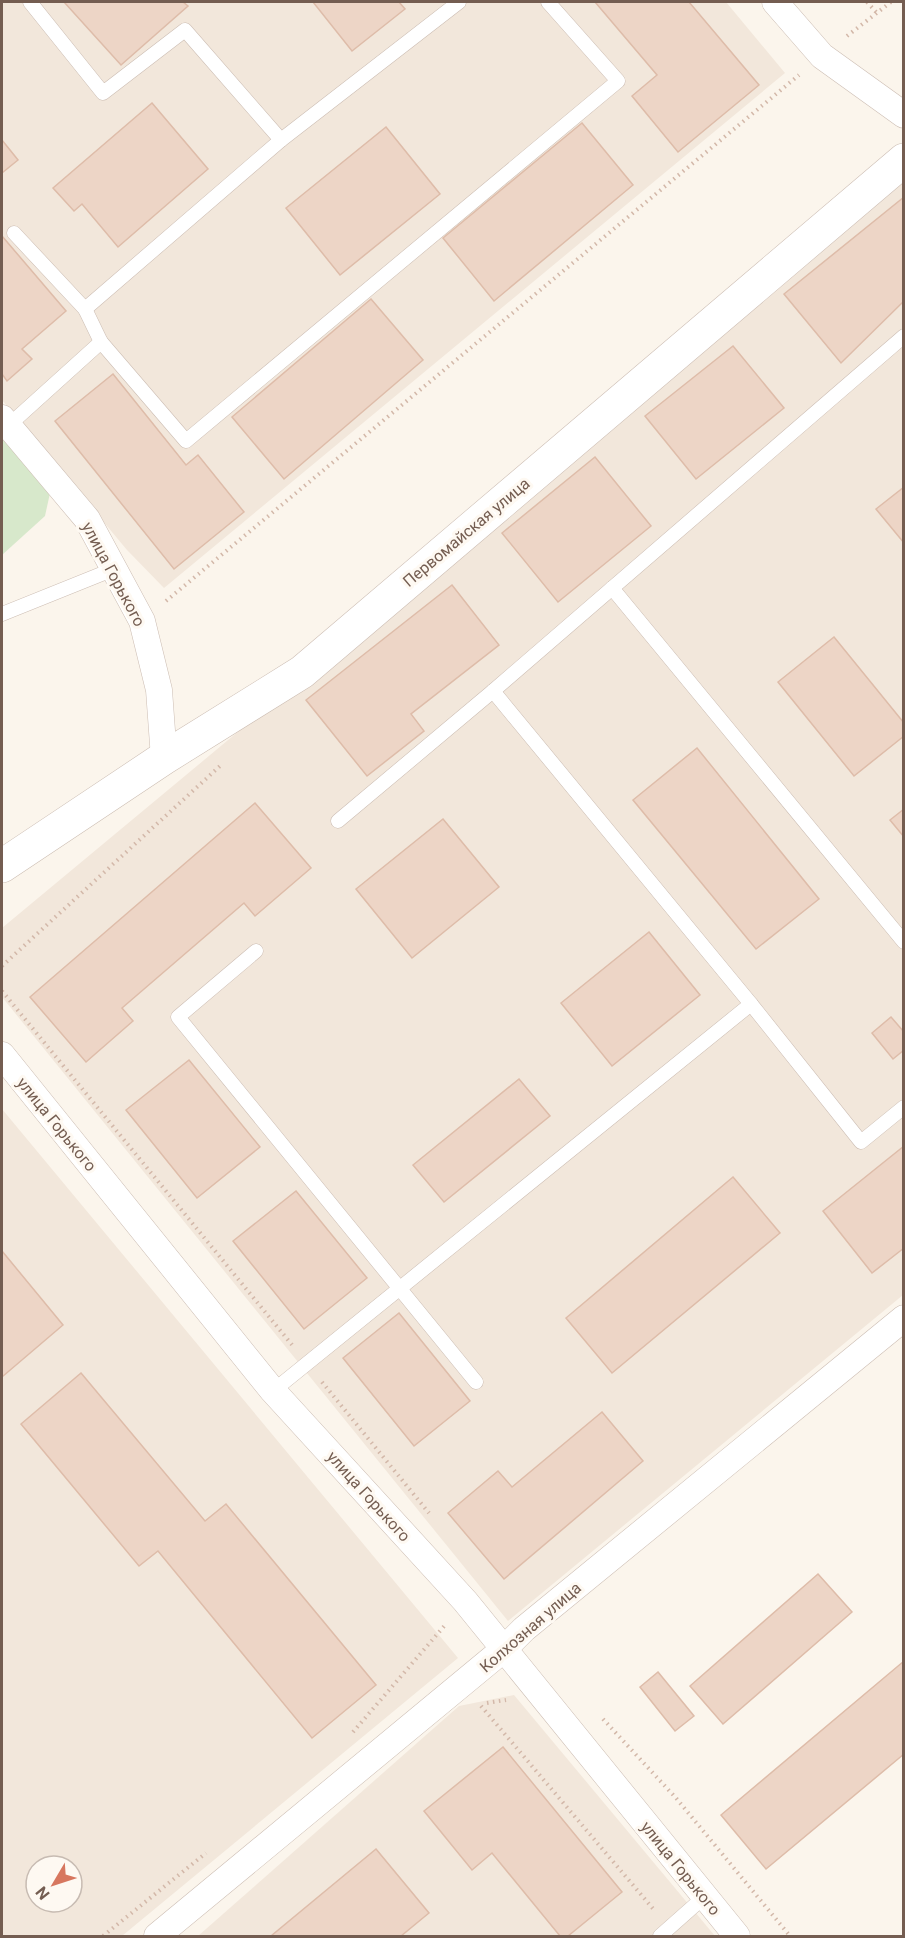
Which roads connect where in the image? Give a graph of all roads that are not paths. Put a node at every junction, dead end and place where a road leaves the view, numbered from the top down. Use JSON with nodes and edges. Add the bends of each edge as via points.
{"nodes":[{"id":1,"x":30,"y":2,"type":"edge"},
{"id":2,"x":459,"y":2,"type":"edge"},
{"id":3,"x":548,"y":2,"type":"edge"},
{"id":4,"x":775,"y":2,"type":"edge"},
{"id":5,"x":903,"y":115,"type":"edge"},
{"id":6,"x":280,"y":140,"type":"junction"},
{"id":7,"x":903,"y":160,"type":"edge"},
{"id":8,"x":14,"y":233,"type":"dead end"},
{"id":9,"x":85,"y":309,"type":"junction"},
{"id":10,"x":903,"y":336,"type":"edge"},
{"id":11,"x":101,"y":342,"type":"junction"},
{"id":12,"x":5,"y":422,"type":"edge"},
{"id":13,"x":114,"y":569,"type":"junction"},
{"id":14,"x":612,"y":588,"type":"junction"},
{"id":15,"x":2,"y":614,"type":"edge"},
{"id":16,"x":493,"y":691,"type":"junction"},
{"id":17,"x":164,"y":758,"type":"junction"},
{"id":18,"x":338,"y":821,"type":"dead end"},
{"id":19,"x":2,"y":866,"type":"edge"},
{"id":20,"x":903,"y":942,"type":"edge"},
{"id":21,"x":256,"y":951,"type":"dead end"},
{"id":22,"x":751,"y":1004,"type":"junction"},
{"id":23,"x":2,"y":1055,"type":"edge"},
{"id":24,"x":903,"y":1107,"type":"edge"},
{"id":25,"x":402,"y":1288,"type":"junction"},
{"id":26,"x":903,"y":1318,"type":"edge"},
{"id":27,"x":476,"y":1382,"type":"dead end"},
{"id":28,"x":273,"y":1391,"type":"junction"},
{"id":29,"x":504,"y":1650,"type":"junction"},
{"id":30,"x":704,"y":1897,"type":"junction"},
{"id":31,"x":665,"y":1932,"type":"edge"},
{"id":32,"x":157,"y":1936,"type":"edge"},
{"id":33,"x":737,"y":1936,"type":"edge"}],
"edges":[{"from":1,"to":6,"type":"lane","via":[[103,93],[185,30]]},
{"from":2,"to":6,"type":"lane"},
{"from":3,"to":11,"type":"lane","via":[[618,81],[186,441]]},
{"from":4,"to":5,"type":"street","via":[[822,56]]},
{"from":6,"to":9,"type":"lane"},
{"from":7,"to":17,"type":"street","name":"Первомайская улица","via":[[302,672]]},
{"from":8,"to":9,"type":"lane"},
{"from":9,"to":11,"type":"lane"},
{"from":10,"to":14,"type":"lane"},
{"from":11,"to":12,"type":"lane"},
{"from":12,"to":13,"type":"street","name":"улица Горького","via":[[87,519]]},
{"from":13,"to":15,"type":"lane"},
{"from":13,"to":17,"type":"street","name":"улица Горького","via":[[142,621],[159,690]]},
{"from":14,"to":16,"type":"lane"},
{"from":14,"to":20,"type":"lane"},
{"from":16,"to":18,"type":"lane"},
{"from":16,"to":22,"type":"lane"},
{"from":17,"to":19,"type":"street","name":"Первомайская улица"},
{"from":21,"to":25,"type":"lane","via":[[178,1017]]},
{"from":22,"to":24,"type":"lane","via":[[861,1142]]},
{"from":22,"to":25,"type":"lane"},
{"from":23,"to":28,"type":"street","name":"улица Горького"},
{"from":25,"to":27,"type":"lane"},
{"from":25,"to":28,"type":"lane"},
{"from":26,"to":29,"type":"street","name":"Колхозная улица"},
{"from":28,"to":29,"type":"street","name":"улица Горького","via":[[465,1601]]},
{"from":29,"to":30,"type":"street","name":"улица Горького"},
{"from":29,"to":32,"type":"street","name":"Колхозная улица"},
{"from":30,"to":31,"type":"lane"},
{"from":30,"to":33,"type":"street","name":"улица Горького"}]}
